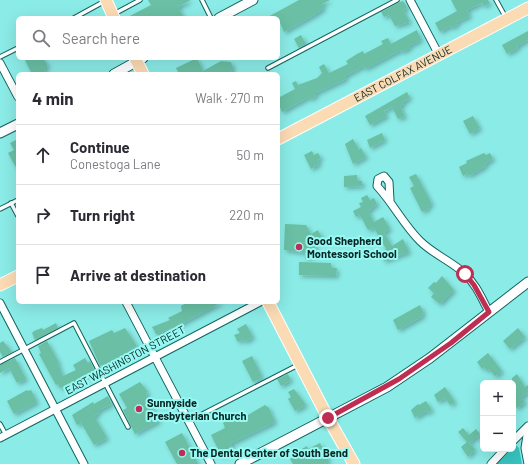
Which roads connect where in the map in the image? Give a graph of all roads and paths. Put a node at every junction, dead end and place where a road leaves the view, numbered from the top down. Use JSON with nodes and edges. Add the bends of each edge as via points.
{"nodes":[{"id":1,"x":106,"y":0,"type":"edge"},
{"id":2,"x":140,"y":0,"type":"edge"},
{"id":3,"x":202,"y":0,"type":"edge"},
{"id":4,"x":253,"y":0,"type":"edge"},
{"id":5,"x":397,"y":0,"type":"edge"},
{"id":6,"x":410,"y":0,"type":"edge"},
{"id":7,"x":496,"y":0,"type":"edge"},
{"id":8,"x":528,"y":8,"type":"edge"},
{"id":9,"x":78,"y":16,"type":"edge"},
{"id":10,"x":114,"y":16,"type":"edge"},
{"id":11,"x":210,"y":16,"type":"edge"},
{"id":12,"x":223,"y":16,"type":"edge"},
{"id":13,"x":507,"y":20,"type":"junction"},
{"id":14,"x":16,"y":49,"type":"edge"},
{"id":15,"x":439,"y":55,"type":"junction"},
{"id":16,"x":0,"y":57,"type":"edge"},
{"id":17,"x":136,"y":60,"type":"edge"},
{"id":18,"x":138,"y":60,"type":"edge"},
{"id":19,"x":0,"y":63,"type":"edge"},
{"id":20,"x":268,"y":68,"type":"dead end"},
{"id":21,"x":117,"y":72,"type":"edge"},
{"id":22,"x":142,"y":72,"type":"edge"},
{"id":23,"x":16,"y":93,"type":"edge"},
{"id":24,"x":16,"y":125,"type":"edge"},
{"id":25,"x":0,"y":134,"type":"edge"},
{"id":26,"x":280,"y":138,"type":"edge"},
{"id":27,"x":390,"y":200,"type":"dead end"},
{"id":28,"x":16,"y":201,"type":"edge"},
{"id":29,"x":11,"y":203,"type":"junction"},
{"id":30,"x":0,"y":209,"type":"edge"},
{"id":31,"x":16,"y":212,"type":"edge"},
{"id":32,"x":16,"y":277,"type":"edge"},
{"id":33,"x":528,"y":282,"type":"edge"},
{"id":34,"x":0,"y":285,"type":"edge"},
{"id":35,"x":0,"y":303,"type":"edge"},
{"id":36,"x":127,"y":304,"type":"edge"},
{"id":37,"x":256,"y":304,"type":"edge"},
{"id":38,"x":269,"y":304,"type":"edge"},
{"id":39,"x":489,"y":312,"type":"junction"},
{"id":40,"x":24,"y":349,"type":"junction"},
{"id":41,"x":155,"y":357,"type":"junction"},
{"id":42,"x":0,"y":362,"type":"edge"},
{"id":43,"x":300,"y":363,"type":"junction"},
{"id":44,"x":106,"y":383,"type":"junction"},
{"id":45,"x":56,"y":410,"type":"junction"},
{"id":46,"x":328,"y":418,"type":"junction"},
{"id":47,"x":189,"y":421,"type":"junction"},
{"id":48,"x":0,"y":424,"type":"edge"},
{"id":49,"x":128,"y":427,"type":"dead end"},
{"id":50,"x":528,"y":427,"type":"edge"},
{"id":51,"x":3,"y":437,"type":"edge"},
{"id":52,"x":516,"y":438,"type":"edge"},
{"id":53,"x":502,"y":452,"type":"edge"},
{"id":54,"x":84,"y":464,"type":"edge"},
{"id":55,"x":211,"y":464,"type":"edge"},
{"id":56,"x":240,"y":464,"type":"edge"},
{"id":57,"x":354,"y":464,"type":"edge"},
{"id":58,"x":491,"y":464,"type":"edge"},
{"id":59,"x":528,"y":464,"type":"edge"}],
"edges":[{"from":1,"to":9,"type":"lane"},
{"from":1,"to":10,"type":"main road"},
{"from":2,"to":10,"type":"lane"},
{"from":3,"to":11,"type":"lane"},
{"from":4,"to":12,"type":"street"},
{"from":5,"to":20,"type":"lane"},
{"from":6,"to":15,"type":"street"},
{"from":7,"to":13,"type":"lane"},
{"from":8,"to":13,"type":"main road","name":"EAST COLFAX AVENUE"},
{"from":13,"to":15,"type":"main road","name":"EAST COLFAX AVENUE"},
{"from":14,"to":16,"type":"lane"},
{"from":15,"to":26,"type":"main road","name":"EAST COLFAX AVENUE"},
{"from":17,"to":21,"type":"street"},
{"from":18,"to":22,"type":"main road"},
{"from":19,"to":23,"type":"street"},
{"from":24,"to":25,"type":"street"},
{"from":27,"to":39,"type":"street","via":[[403,222],[420,241],[465,274]]},
{"from":28,"to":29,"type":"lane"},
{"from":29,"to":30,"type":"lane"},
{"from":29,"to":31,"type":"lane"},
{"from":32,"to":34,"type":"main road"},
{"from":33,"to":39,"type":"street"},
{"from":35,"to":40,"type":"street"},
{"from":36,"to":41,"type":"street"},
{"from":37,"to":41,"type":"street","name":"EAST WASHINGTON STREET"},
{"from":38,"to":43,"type":"main road"},
{"from":39,"to":46,"type":"street","via":[[446,347],[399,379]]},
{"from":40,"to":42,"type":"lane"},
{"from":40,"to":44,"type":"lane","via":[[74,323]]},
{"from":40,"to":45,"type":"street"},
{"from":41,"to":44,"type":"street","name":"EAST WASHINGTON STREET"},
{"from":41,"to":47,"type":"street"},
{"from":43,"to":46,"type":"main road"},
{"from":43,"to":47,"type":"lane"},
{"from":44,"to":45,"type":"street","name":"EAST WASHINGTON STREET"},
{"from":44,"to":49,"type":"lane"},
{"from":45,"to":51,"type":"street","name":"EAST WASHINGTON STREET"},
{"from":45,"to":54,"type":"street"},
{"from":46,"to":56,"type":"street"},
{"from":46,"to":57,"type":"main road"},
{"from":47,"to":55,"type":"street"},
{"from":48,"to":51,"type":"lane"},
{"from":50,"to":52,"type":"street"},
{"from":50,"to":59,"type":"street","via":[[525,448]]},
{"from":53,"to":58,"type":"street"}]}
